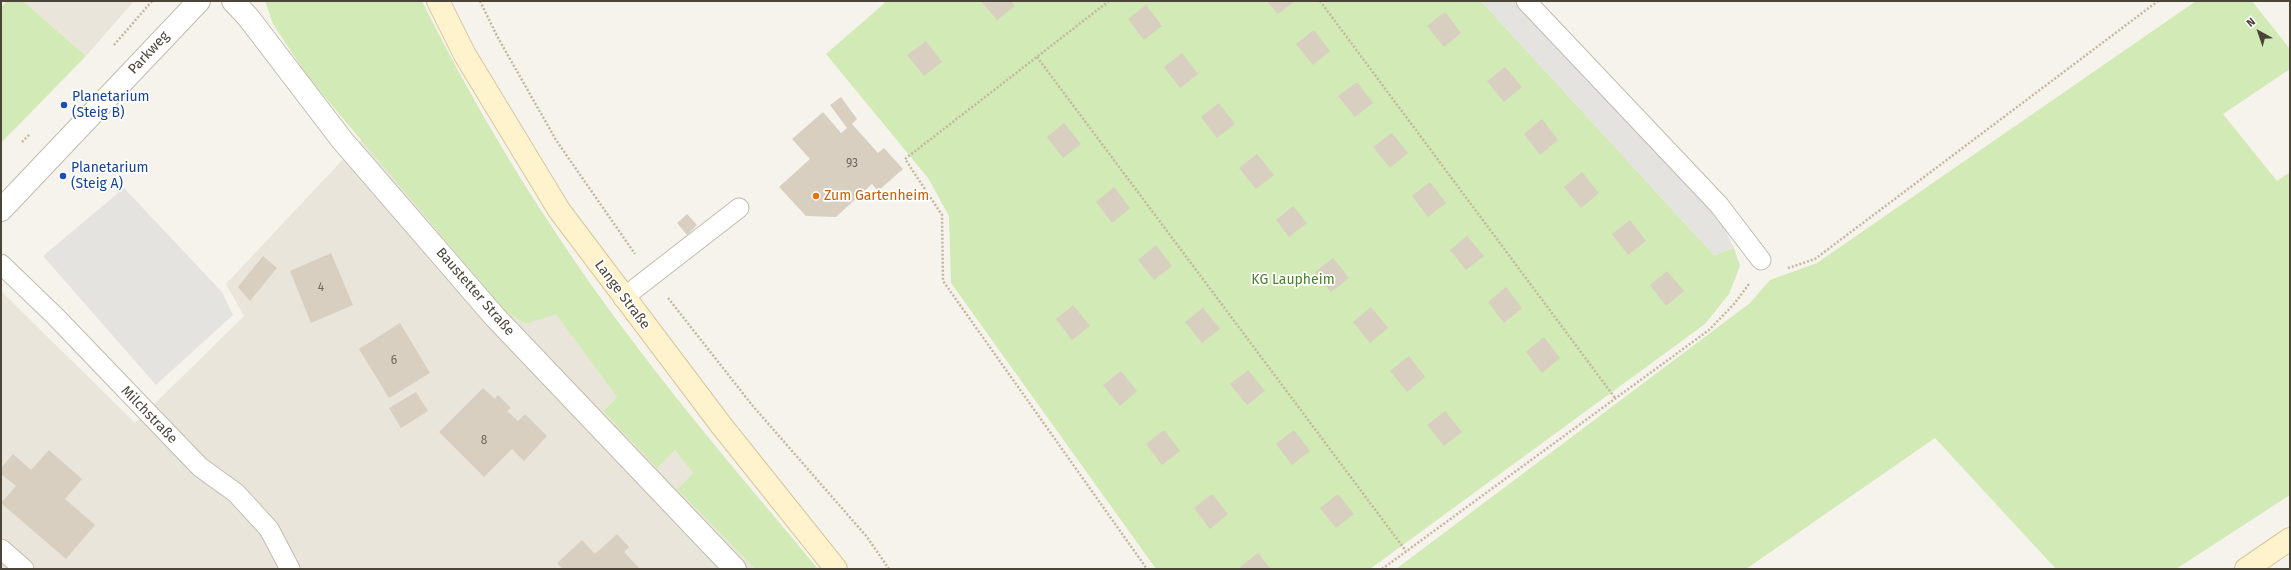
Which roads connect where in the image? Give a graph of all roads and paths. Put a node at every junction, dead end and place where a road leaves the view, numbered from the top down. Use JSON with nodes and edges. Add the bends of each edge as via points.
{"nodes":[{"id":1,"x":199,"y":1,"type":"edge"},
{"id":2,"x":233,"y":1,"type":"edge"},
{"id":3,"x":438,"y":1,"type":"edge"},
{"id":4,"x":1109,"y":1,"type":"edge"},
{"id":5,"x":1320,"y":1,"type":"edge"},
{"id":6,"x":1526,"y":1,"type":"edge"},
{"id":7,"x":2158,"y":1,"type":"edge"},
{"id":8,"x":1038,"y":57,"type":"junction"},
{"id":9,"x":739,"y":208,"type":"dead end"},
{"id":10,"x":1,"y":210,"type":"edge"},
{"id":11,"x":1761,"y":260,"type":"junction"},
{"id":12,"x":1,"y":264,"type":"edge"},
{"id":13,"x":623,"y":298,"type":"junction"},
{"id":14,"x":1615,"y":398,"type":"junction"},
{"id":15,"x":2290,"y":539,"type":"edge"},
{"id":16,"x":1,"y":549,"type":"edge"},
{"id":17,"x":1406,"y":551,"type":"junction"},
{"id":18,"x":24,"y":569,"type":"edge"},
{"id":19,"x":290,"y":569,"type":"edge"},
{"id":20,"x":734,"y":569,"type":"edge"},
{"id":21,"x":836,"y":569,"type":"edge"},
{"id":22,"x":1147,"y":569,"type":"edge"},
{"id":23,"x":1382,"y":569,"type":"edge"},
{"id":24,"x":2246,"y":569,"type":"edge"}],
"edges":[{"from":1,"to":10,"type":"street","name":"Parkweg"},
{"from":2,"to":20,"type":"street","name":"Baustetter Straße","via":[[342,140],[495,317]]},
{"from":3,"to":13,"type":"street","name":"Lange Straße","via":[[465,56],[559,210]]},
{"from":4,"to":8,"type":"path"},
{"from":5,"to":14,"type":"path"},
{"from":6,"to":11,"type":"lane","via":[[1719,205]]},
{"from":7,"to":11,"type":"path","via":[[1815,259],[1787,268]]},
{"from":8,"to":17,"type":"path"},
{"from":8,"to":22,"type":"path","via":[[906,158],[942,215],[943,281]]},
{"from":9,"to":13,"type":"lane"},
{"from":11,"to":14,"type":"path","via":[[1748,285],[1709,330]]},
{"from":12,"to":19,"type":"lane","name":"Milchstraße","via":[[55,316],[200,467],[236,493],[269,529]]},
{"from":13,"to":21,"type":"street","name":"Lange Straße"},
{"from":14,"to":17,"type":"path"},
{"from":15,"to":24,"type":"street"},
{"from":16,"to":18,"type":"lane"},
{"from":17,"to":23,"type":"path"}]}
